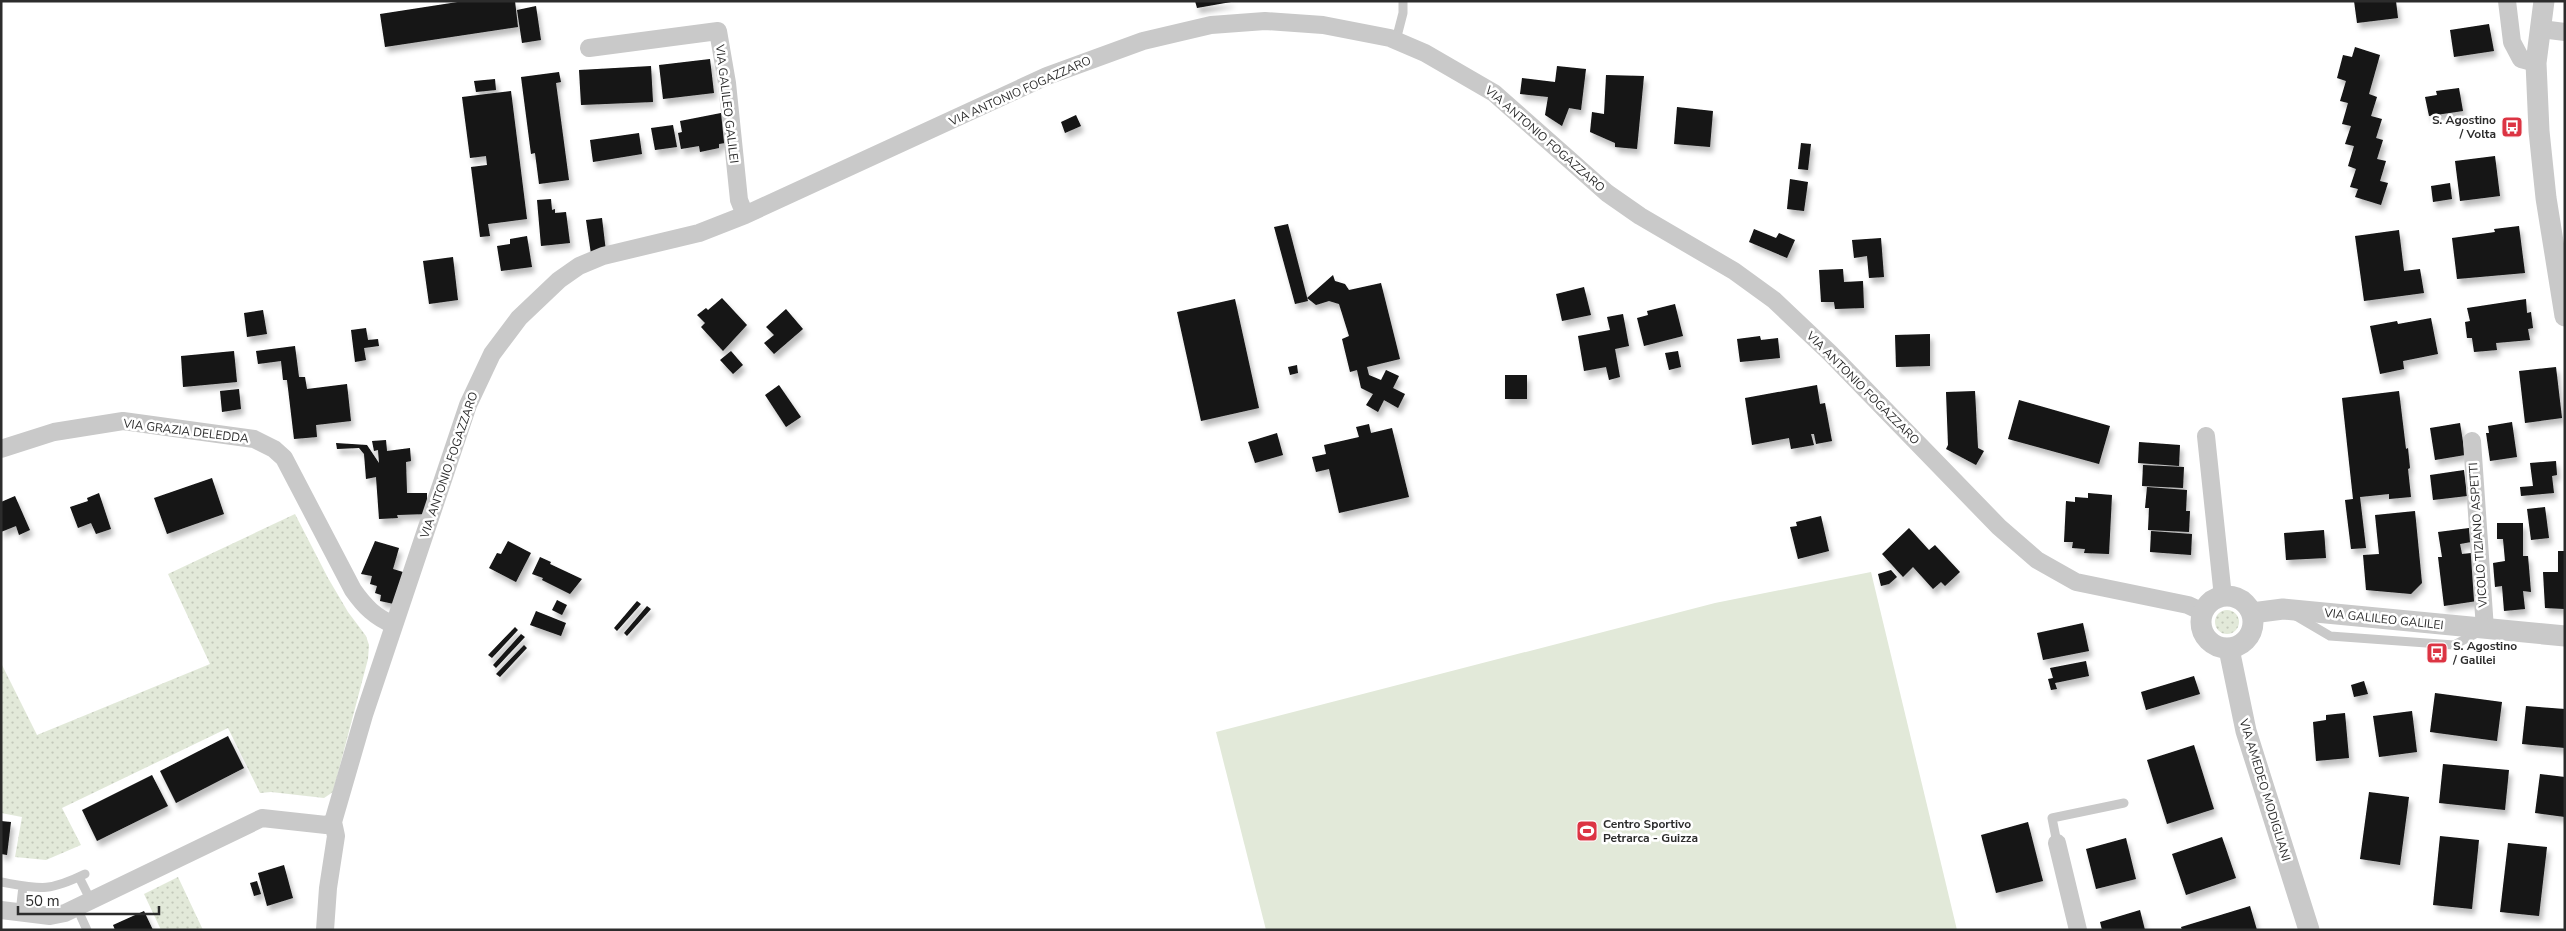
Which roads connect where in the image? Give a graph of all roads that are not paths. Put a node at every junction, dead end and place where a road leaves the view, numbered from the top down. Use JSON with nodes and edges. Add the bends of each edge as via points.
{"nodes":[{"id":1,"x":1403,"y":1,"type":"edge"},
{"id":2,"x":2507,"y":1,"type":"edge"},
{"id":3,"x":2544,"y":1,"type":"edge"},
{"id":4,"x":2541,"y":29,"type":"junction"},
{"id":5,"x":2565,"y":32,"type":"edge"},
{"id":6,"x":1396,"y":40,"type":"junction"},
{"id":7,"x":589,"y":48,"type":"dead end"},
{"id":8,"x":2536,"y":63,"type":"junction"},
{"id":9,"x":745,"y":215,"type":"junction"},
{"id":10,"x":2565,"y":316,"type":"edge"},
{"id":11,"x":2206,"y":436,"type":"dead end"},
{"id":12,"x":2472,"y":441,"type":"dead end"},
{"id":13,"x":1,"y":448,"type":"edge"},
{"id":14,"x":2223,"y":597,"type":"junction"},
{"id":15,"x":2203,"y":612,"type":"junction"},
{"id":16,"x":2252,"y":613,"type":"junction"},
{"id":17,"x":394,"y":625,"type":"junction"},
{"id":18,"x":2485,"y":629,"type":"junction"},
{"id":19,"x":2565,"y":636,"type":"edge"},
{"id":20,"x":2229,"y":649,"type":"junction"},
{"id":21,"x":2124,"y":803,"type":"dead end"},
{"id":22,"x":333,"y":822,"type":"junction"},
{"id":23,"x":2057,"y":843,"type":"joint"},
{"id":24,"x":1,"y":882,"type":"edge"},
{"id":25,"x":23,"y":886,"type":"junction"},
{"id":26,"x":84,"y":905,"type":"junction"},
{"id":27,"x":1,"y":910,"type":"edge"},
{"id":28,"x":20,"y":913,"type":"junction"},
{"id":29,"x":52,"y":923,"type":"edge"},
{"id":30,"x":87,"y":930,"type":"edge"},
{"id":31,"x":325,"y":930,"type":"edge"},
{"id":32,"x":2078,"y":930,"type":"edge"},
{"id":33,"x":2309,"y":930,"type":"edge"}],
"edges":[{"from":1,"to":6,"type":"lane"},
{"from":2,"to":8,"type":"street","via":[[2512,42],[2521,59]]},
{"from":3,"to":4,"type":"street"},
{"from":4,"to":5,"type":"street"},
{"from":4,"to":8,"type":"street"},
{"from":6,"to":9,"type":"street","name":"VIA ANTONIO FOGAZZARO","via":[[1323,25],[1265,21],[1211,25],[1143,41],[1047,76]]},
{"from":6,"to":15,"type":"street","name":"VIA ANTONIO FOGAZZARO","via":[[1447,64],[1494,93],[1607,193],[1734,271],[1774,300],[1999,527],[2037,560],[2076,582],[2188,605]]},
{"from":7,"to":9,"type":"street","name":"VIA GALILEO GALILEI","via":[[718,31],[738,200]]},
{"from":8,"to":10,"type":"street","via":[[2545,188]]},
{"from":9,"to":17,"type":"street","name":"VIA ANTONIO FOGAZZARO","via":[[698,233],[603,256],[579,266],[559,280],[519,318],[492,354],[468,405]]},
{"from":11,"to":14,"type":"street"},
{"from":12,"to":18,"type":"street","name":"VICOLO TIZIANO ASPETTI"},
{"from":13,"to":17,"type":"street","name":"VIA GRAZIA DELEDDA","via":[[54,432],[123,421],[254,439],[274,448],[284,458],[353,590],[366,608]]},
{"from":14,"to":15,"type":"street","via":[[2209,603]]},
{"from":14,"to":16,"type":"street","via":[[2238,599]]},
{"from":15,"to":20,"type":"street","via":[[2201,625],[2204,634],[2217,646]]},
{"from":16,"to":18,"type":"street","name":"VIA GALILEO GALILEI","via":[[2283,609]]},
{"from":16,"to":20,"type":"street","via":[[2249,635],[2243,643]]},
{"from":17,"to":22,"type":"street","name":"VIA ANTONIO FOGAZZARO"},
{"from":18,"to":19,"type":"street","name":"VIA GALILEO GALILEI"},
{"from":20,"to":33,"type":"street","name":"VIA AMEDEO MODIGLIANI","via":[[2246,731]]},
{"from":21,"to":23,"type":"lane","via":[[2052,818]]},
{"from":22,"to":26,"type":"street","via":[[326,825],[262,818]]},
{"from":22,"to":31,"type":"street","name":"VIA ANTONIO FOGAZZARO","via":[[336,836]]},
{"from":23,"to":32,"type":"street"},
{"from":24,"to":25,"type":"lane"},
{"from":25,"to":26,"type":"lane","via":[[46,889],[82,876]]},
{"from":25,"to":28,"type":"lane"},
{"from":26,"to":29,"type":"street"},
{"from":26,"to":30,"type":"lane"},
{"from":27,"to":28,"type":"street"},
{"from":28,"to":29,"type":"street"}]}
